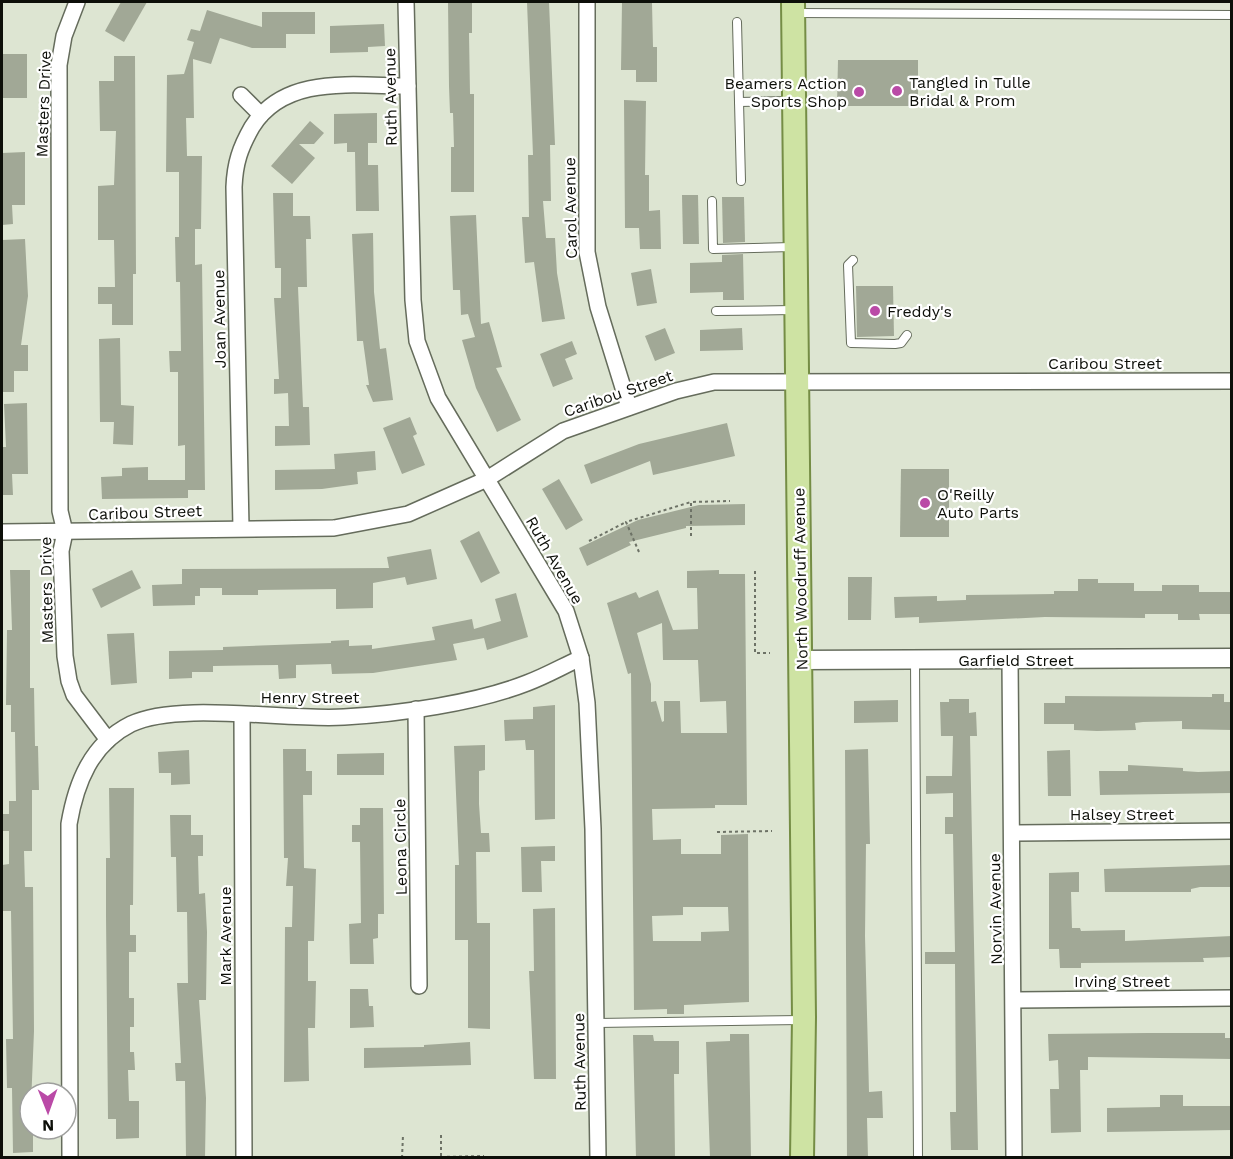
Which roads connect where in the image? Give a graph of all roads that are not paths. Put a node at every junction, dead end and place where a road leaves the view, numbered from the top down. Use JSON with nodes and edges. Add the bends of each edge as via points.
{"nodes":[{"id":1,"x":77,"y":2,"type":"edge"},
{"id":2,"x":406,"y":2,"type":"edge"},
{"id":3,"x":586,"y":2,"type":"edge"},
{"id":4,"x":793,"y":7,"type":"edge"},
{"id":5,"x":1232,"y":15,"type":"edge"},
{"id":6,"x":737,"y":22,"type":"dead end"},
{"id":7,"x":408,"y":86,"type":"junction"},
{"id":8,"x":241,"y":95,"type":"dead end"},
{"id":9,"x":795,"y":101,"type":"junction"},
{"id":10,"x":739,"y":102,"type":"junction"},
{"id":11,"x":261,"y":115,"type":"junction"},
{"id":12,"x":741,"y":181,"type":"dead end"},
{"id":13,"x":712,"y":201,"type":"dead end"},
{"id":14,"x":797,"y":247,"type":"junction"},
{"id":15,"x":853,"y":260,"type":"dead end"},
{"id":16,"x":798,"y":310,"type":"junction"},
{"id":17,"x":716,"y":311,"type":"dead end"},
{"id":18,"x":907,"y":335,"type":"dead end"},
{"id":19,"x":798,"y":381,"type":"junction"},
{"id":20,"x":1232,"y":381,"type":"edge"},
{"id":21,"x":629,"y":408,"type":"junction"},
{"id":22,"x":487,"y":479,"type":"junction"},
{"id":23,"x":241,"y":528,"type":"junction"},
{"id":24,"x":2,"y":532,"type":"edge"},
{"id":25,"x":64,"y":532,"type":"junction"},
{"id":26,"x":581,"y":658,"type":"junction"},
{"id":27,"x":1232,"y":658,"type":"edge"},
{"id":28,"x":801,"y":660,"type":"junction"},
{"id":29,"x":915,"y":660,"type":"junction"},
{"id":30,"x":1010,"y":660,"type":"junction"},
{"id":31,"x":416,"y":709,"type":"junction"},
{"id":32,"x":242,"y":715,"type":"junction"},
{"id":33,"x":108,"y":740,"type":"junction"},
{"id":34,"x":1232,"y":831,"type":"edge"},
{"id":35,"x":1012,"y":832,"type":"junction"},
{"id":36,"x":419,"y":986,"type":"dead end"},
{"id":37,"x":1232,"y":998,"type":"edge"},
{"id":38,"x":1014,"y":1000,"type":"junction"},
{"id":39,"x":804,"y":1020,"type":"junction"},
{"id":40,"x":597,"y":1023,"type":"junction"},
{"id":41,"x":70,"y":1158,"type":"edge"},
{"id":42,"x":244,"y":1158,"type":"edge"},
{"id":43,"x":598,"y":1158,"type":"edge"},
{"id":44,"x":802,"y":1158,"type":"edge"},
{"id":45,"x":918,"y":1158,"type":"edge"},
{"id":46,"x":1014,"y":1158,"type":"edge"}],
"edges":[{"from":1,"to":25,"type":"street","name":"Masters Drive","via":[[64,36],[60,65],[60,500]]},
{"from":2,"to":7,"type":"street","name":"Ruth Avenue"},
{"from":3,"to":21,"type":"street","name":"Carol Avenue","via":[[587,252],[598,306]]},
{"from":4,"to":5,"type":"lane"},
{"from":4,"to":9,"type":"main road","name":"North Woodruff Avenue"},
{"from":6,"to":10,"type":"lane"},
{"from":7,"to":11,"type":"street","name":"Joan Avenue","via":[[307,88],[291,92]]},
{"from":7,"to":22,"type":"street","name":"Ruth Avenue","via":[[417,341],[438,398]]},
{"from":8,"to":11,"type":"street"},
{"from":9,"to":10,"type":"lane"},
{"from":9,"to":14,"type":"main road","name":"North Woodruff Avenue"},
{"from":10,"to":12,"type":"lane"},
{"from":11,"to":23,"type":"street","name":"Joan Avenue","via":[[240,147],[235,165]]},
{"from":13,"to":14,"type":"lane","via":[[713,249]]},
{"from":14,"to":16,"type":"main road","name":"North Woodruff Avenue"},
{"from":15,"to":18,"type":"lane","via":[[848,266],[851,343],[895,344]]},
{"from":16,"to":17,"type":"lane"},
{"from":16,"to":19,"type":"main road","name":"North Woodruff Avenue"},
{"from":19,"to":20,"type":"street","name":"Caribou Street"},
{"from":19,"to":21,"type":"street","name":"Caribou Street","via":[[714,382]]},
{"from":19,"to":28,"type":"main road","name":"North Woodruff Avenue"},
{"from":21,"to":22,"type":"street","name":"Caribou Street","via":[[562,431]]},
{"from":22,"to":23,"type":"street","name":"Caribou Street","via":[[408,514],[372,522],[334,528]]},
{"from":22,"to":26,"type":"street","name":"Ruth Avenue","via":[[566,611]]},
{"from":23,"to":25,"type":"street","name":"Caribou Street"},
{"from":24,"to":25,"type":"street","name":"Caribou Street"},
{"from":25,"to":33,"type":"street","name":"Masters Drive","via":[[61,551],[69,681],[74,695]]},
{"from":26,"to":31,"type":"street","name":"Henry Street","via":[[526,683]]},
{"from":26,"to":40,"type":"street","name":"Ruth Avenue","via":[[593,829]]},
{"from":27,"to":30,"type":"street","name":"Garfield Street"},
{"from":28,"to":29,"type":"street","name":"Garfield Street"},
{"from":28,"to":39,"type":"main road","name":"North Woodruff Avenue"},
{"from":29,"to":30,"type":"street","name":"Garfield Street"},
{"from":29,"to":45,"type":"lane"},
{"from":30,"to":35,"type":"street","name":"Norvin Avenue"},
{"from":31,"to":32,"type":"street","name":"Henry Street","via":[[343,717]]},
{"from":31,"to":36,"type":"street","name":"Leona Circle"},
{"from":32,"to":33,"type":"street","name":"Henry Street","via":[[158,717],[132,724]]},
{"from":32,"to":42,"type":"street","name":"Mark Avenue"},
{"from":33,"to":41,"type":"street","via":[[85,768],[69,824]]},
{"from":34,"to":35,"type":"street","name":"Halsey Street"},
{"from":35,"to":38,"type":"street","name":"Norvin Avenue"},
{"from":37,"to":38,"type":"street","name":"Irving Street"},
{"from":38,"to":46,"type":"street","name":"Norvin Avenue"},
{"from":39,"to":40,"type":"lane"},
{"from":39,"to":44,"type":"main road","name":"North Woodruff Avenue"},
{"from":40,"to":43,"type":"street","name":"Ruth Avenue"}]}
